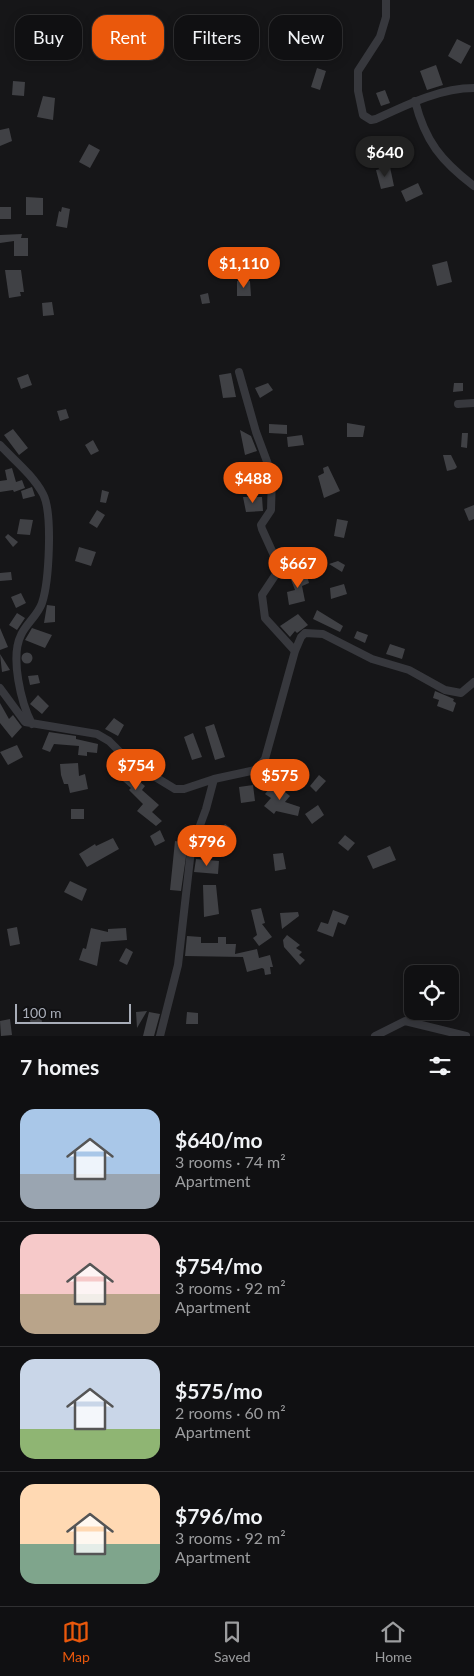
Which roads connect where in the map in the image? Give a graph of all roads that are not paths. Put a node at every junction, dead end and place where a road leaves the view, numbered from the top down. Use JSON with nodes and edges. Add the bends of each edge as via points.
{"nodes":[{"id":1,"x":386,"y":0,"type":"edge"},
{"id":2,"x":474,"y":88,"type":"edge"},
{"id":3,"x":415,"y":101,"type":"junction"},
{"id":4,"x":474,"y":186,"type":"edge"},
{"id":5,"x":239,"y":372,"type":"dead end"},
{"id":6,"x":474,"y":403,"type":"edge"},
{"id":7,"x":458,"y":404,"type":"dead end"},
{"id":8,"x":0,"y":445,"type":"edge"},
{"id":9,"x":295,"y":651,"type":"junction"},
{"id":10,"x":474,"y":682,"type":"edge"},
{"id":11,"x":0,"y":688,"type":"edge"},
{"id":12,"x":32,"y":724,"type":"junction"},
{"id":13,"x":214,"y":779,"type":"junction"},
{"id":14,"x":160,"y":1036,"type":"edge"},
{"id":15,"x":375,"y":1036,"type":"edge"},
{"id":16,"x":466,"y":1036,"type":"edge"}],
"edges":[{"from":1,"to":3,"type":"street","via":[[386,17],[380,38],[358,71],[363,115],[376,120]]},
{"from":2,"to":3,"type":"street"},
{"from":3,"to":4,"type":"street","via":[[430,140],[449,167]]},
{"from":5,"to":9,"type":"street","via":[[272,475],[271,510],[261,525],[278,571],[262,595],[265,618]]},
{"from":6,"to":7,"type":"street"},
{"from":8,"to":12,"type":"street","via":[[44,495],[49,521],[42,605],[17,646],[24,709]]},
{"from":9,"to":10,"type":"street","via":[[305,633],[323,634],[372,659],[409,670],[445,690],[461,693]]},
{"from":9,"to":13,"type":"street","via":[[265,759],[257,769]]},
{"from":11,"to":12,"type":"street","via":[[25,722]]},
{"from":12,"to":13,"type":"street","via":[[97,734],[129,760],[175,789]]},
{"from":13,"to":14,"type":"street","via":[[191,850],[178,965]]},
{"from":15,"to":16,"type":"street","via":[[405,1021]]}]}
